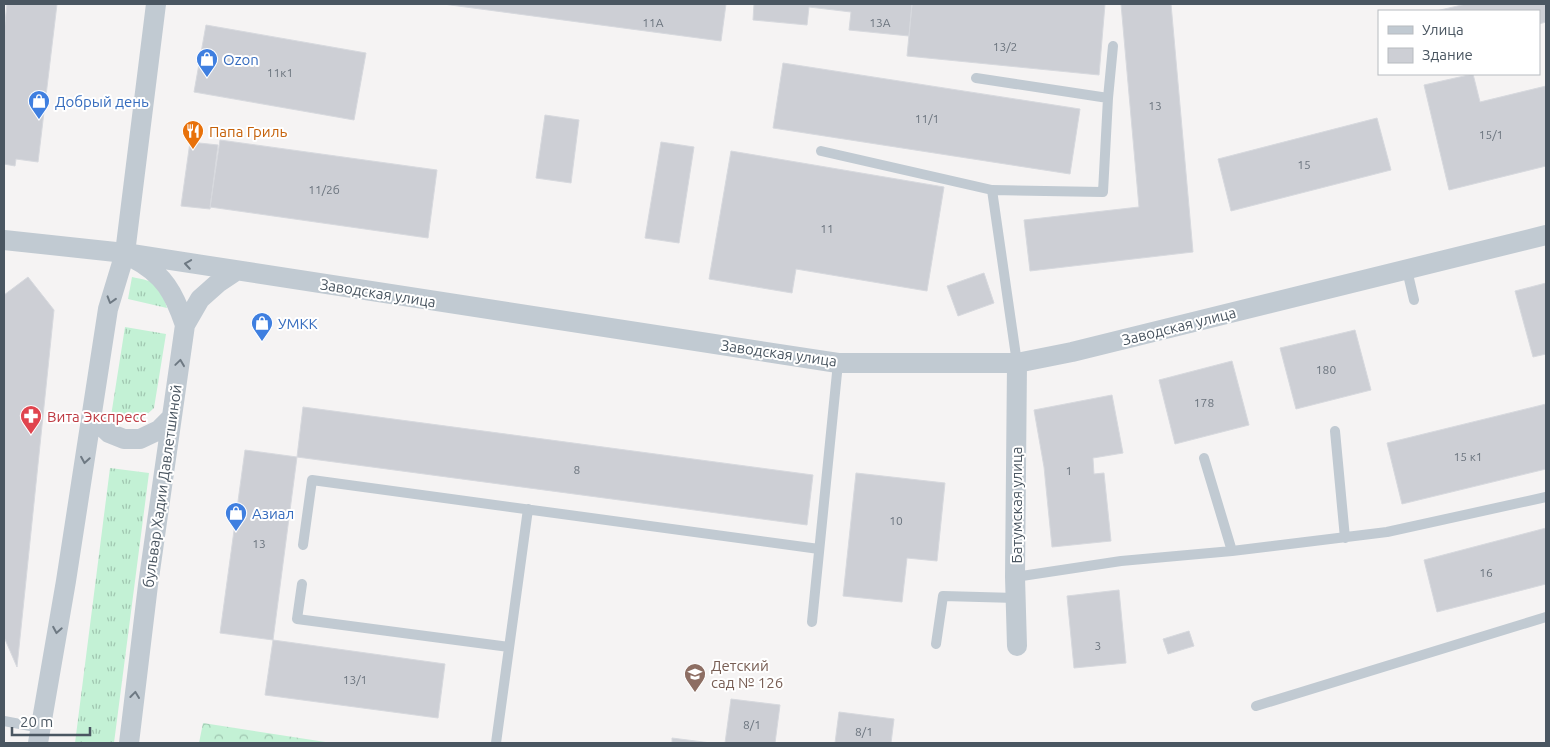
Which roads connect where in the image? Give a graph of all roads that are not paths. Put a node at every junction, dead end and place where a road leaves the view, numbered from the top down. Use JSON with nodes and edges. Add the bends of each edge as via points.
{"nodes":[{"id":1,"x":156,"y":4,"type":"edge"},
{"id":2,"x":1113,"y":46,"type":"dead end"},
{"id":3,"x":976,"y":78,"type":"dead end"},
{"id":4,"x":1108,"y":98,"type":"junction"},
{"id":5,"x":821,"y":150,"type":"dead end"},
{"id":6,"x":992,"y":190,"type":"junction"},
{"id":7,"x":1546,"y":235,"type":"edge"},
{"id":8,"x":4,"y":240,"type":"edge"},
{"id":9,"x":125,"y":253,"type":"junction"},
{"id":10,"x":1407,"y":270,"type":"junction"},
{"id":11,"x":236,"y":271,"type":"junction"},
{"id":12,"x":1414,"y":300,"type":"dead end"},
{"id":13,"x":185,"y":325,"type":"junction"},
{"id":14,"x":838,"y":363,"type":"junction"},
{"id":15,"x":1016,"y":363,"type":"junction"},
{"id":16,"x":92,"y":416,"type":"junction"},
{"id":17,"x":172,"y":417,"type":"junction"},
{"id":18,"x":1335,"y":431,"type":"dead end"},
{"id":19,"x":1204,"y":458,"type":"dead end"},
{"id":20,"x":1546,"y":497,"type":"edge"},
{"id":21,"x":528,"y":509,"type":"junction"},
{"id":22,"x":1345,"y":538,"type":"junction"},
{"id":23,"x":303,"y":545,"type":"dead end"},
{"id":24,"x":819,"y":549,"type":"junction"},
{"id":25,"x":1232,"y":551,"type":"junction"},
{"id":26,"x":1015,"y":577,"type":"junction"},
{"id":27,"x":302,"y":584,"type":"dead end"},
{"id":28,"x":1016,"y":598,"type":"junction"},
{"id":29,"x":1546,"y":617,"type":"edge"},
{"id":30,"x":812,"y":622,"type":"dead end"},
{"id":31,"x":936,"y":644,"type":"dead end"},
{"id":32,"x":1017,"y":646,"type":"dead end"},
{"id":33,"x":509,"y":648,"type":"junction"},
{"id":34,"x":1256,"y":706,"type":"dead end"},
{"id":35,"x":4,"y":721,"type":"edge"},
{"id":36,"x":40,"y":736,"type":"edge"},
{"id":37,"x":129,"y":743,"type":"edge"},
{"id":38,"x":496,"y":743,"type":"edge"}],
"edges":[{"from":1,"to":9,"type":"street"},
{"from":2,"to":4,"type":"lane"},
{"from":3,"to":4,"type":"lane"},
{"from":4,"to":6,"type":"lane","via":[[1104,192]]},
{"from":5,"to":6,"type":"lane"},
{"from":6,"to":15,"type":"lane"},
{"from":7,"to":10,"type":"street","name":"Заводская улица"},
{"from":8,"to":9,"type":"street","name":"Заводская улица"},
{"from":11,"to":9,"type":"street","name":"Заводская улица","one_way":true},
{"from":9,"to":13,"type":"street","name":"бульвар Хадии Давлетшиной","via":[[149,266],[164,282],[176,300]]},
{"from":9,"to":16,"type":"street","one_way":true,"via":[[108,309]]},
{"from":10,"to":12,"type":"lane"},
{"from":10,"to":15,"type":"street","name":"Заводская улица","via":[[1082,350]]},
{"from":11,"to":13,"type":"street","via":[[200,299]]},
{"from":11,"to":14,"type":"street","name":"Заводская улица"},
{"from":17,"to":13,"type":"street","name":"бульвар Хадии Давлетшиной","one_way":true},
{"from":14,"to":15,"type":"street","name":"Заводская улица"},
{"from":14,"to":24,"type":"lane"},
{"from":15,"to":26,"type":"street","name":"Батумская улица"},
{"from":16,"to":17,"type":"street","via":[[109,434],[124,439],[140,439],[159,430]]},
{"from":16,"to":36,"type":"street","one_way":true},
{"from":37,"to":17,"type":"street","name":"бульвар Хадии Давлетшиной","one_way":true},
{"from":18,"to":22,"type":"lane"},
{"from":19,"to":25,"type":"lane"},
{"from":20,"to":22,"type":"lane","via":[[1387,532]]},
{"from":21,"to":23,"type":"lane","via":[[312,480]]},
{"from":21,"to":24,"type":"lane"},
{"from":21,"to":33,"type":"lane"},
{"from":22,"to":25,"type":"lane"},
{"from":24,"to":30,"type":"lane"},
{"from":25,"to":26,"type":"lane","via":[[1121,561]]},
{"from":26,"to":28,"type":"street","name":"Батумская улица"},
{"from":27,"to":33,"type":"lane","via":[[297,618]]},
{"from":28,"to":31,"type":"lane","via":[[943,596]]},
{"from":28,"to":32,"type":"street","name":"Батумская улица"},
{"from":29,"to":34,"type":"lane"},
{"from":33,"to":38,"type":"lane"},
{"from":35,"to":36,"type":"lane"}]}
